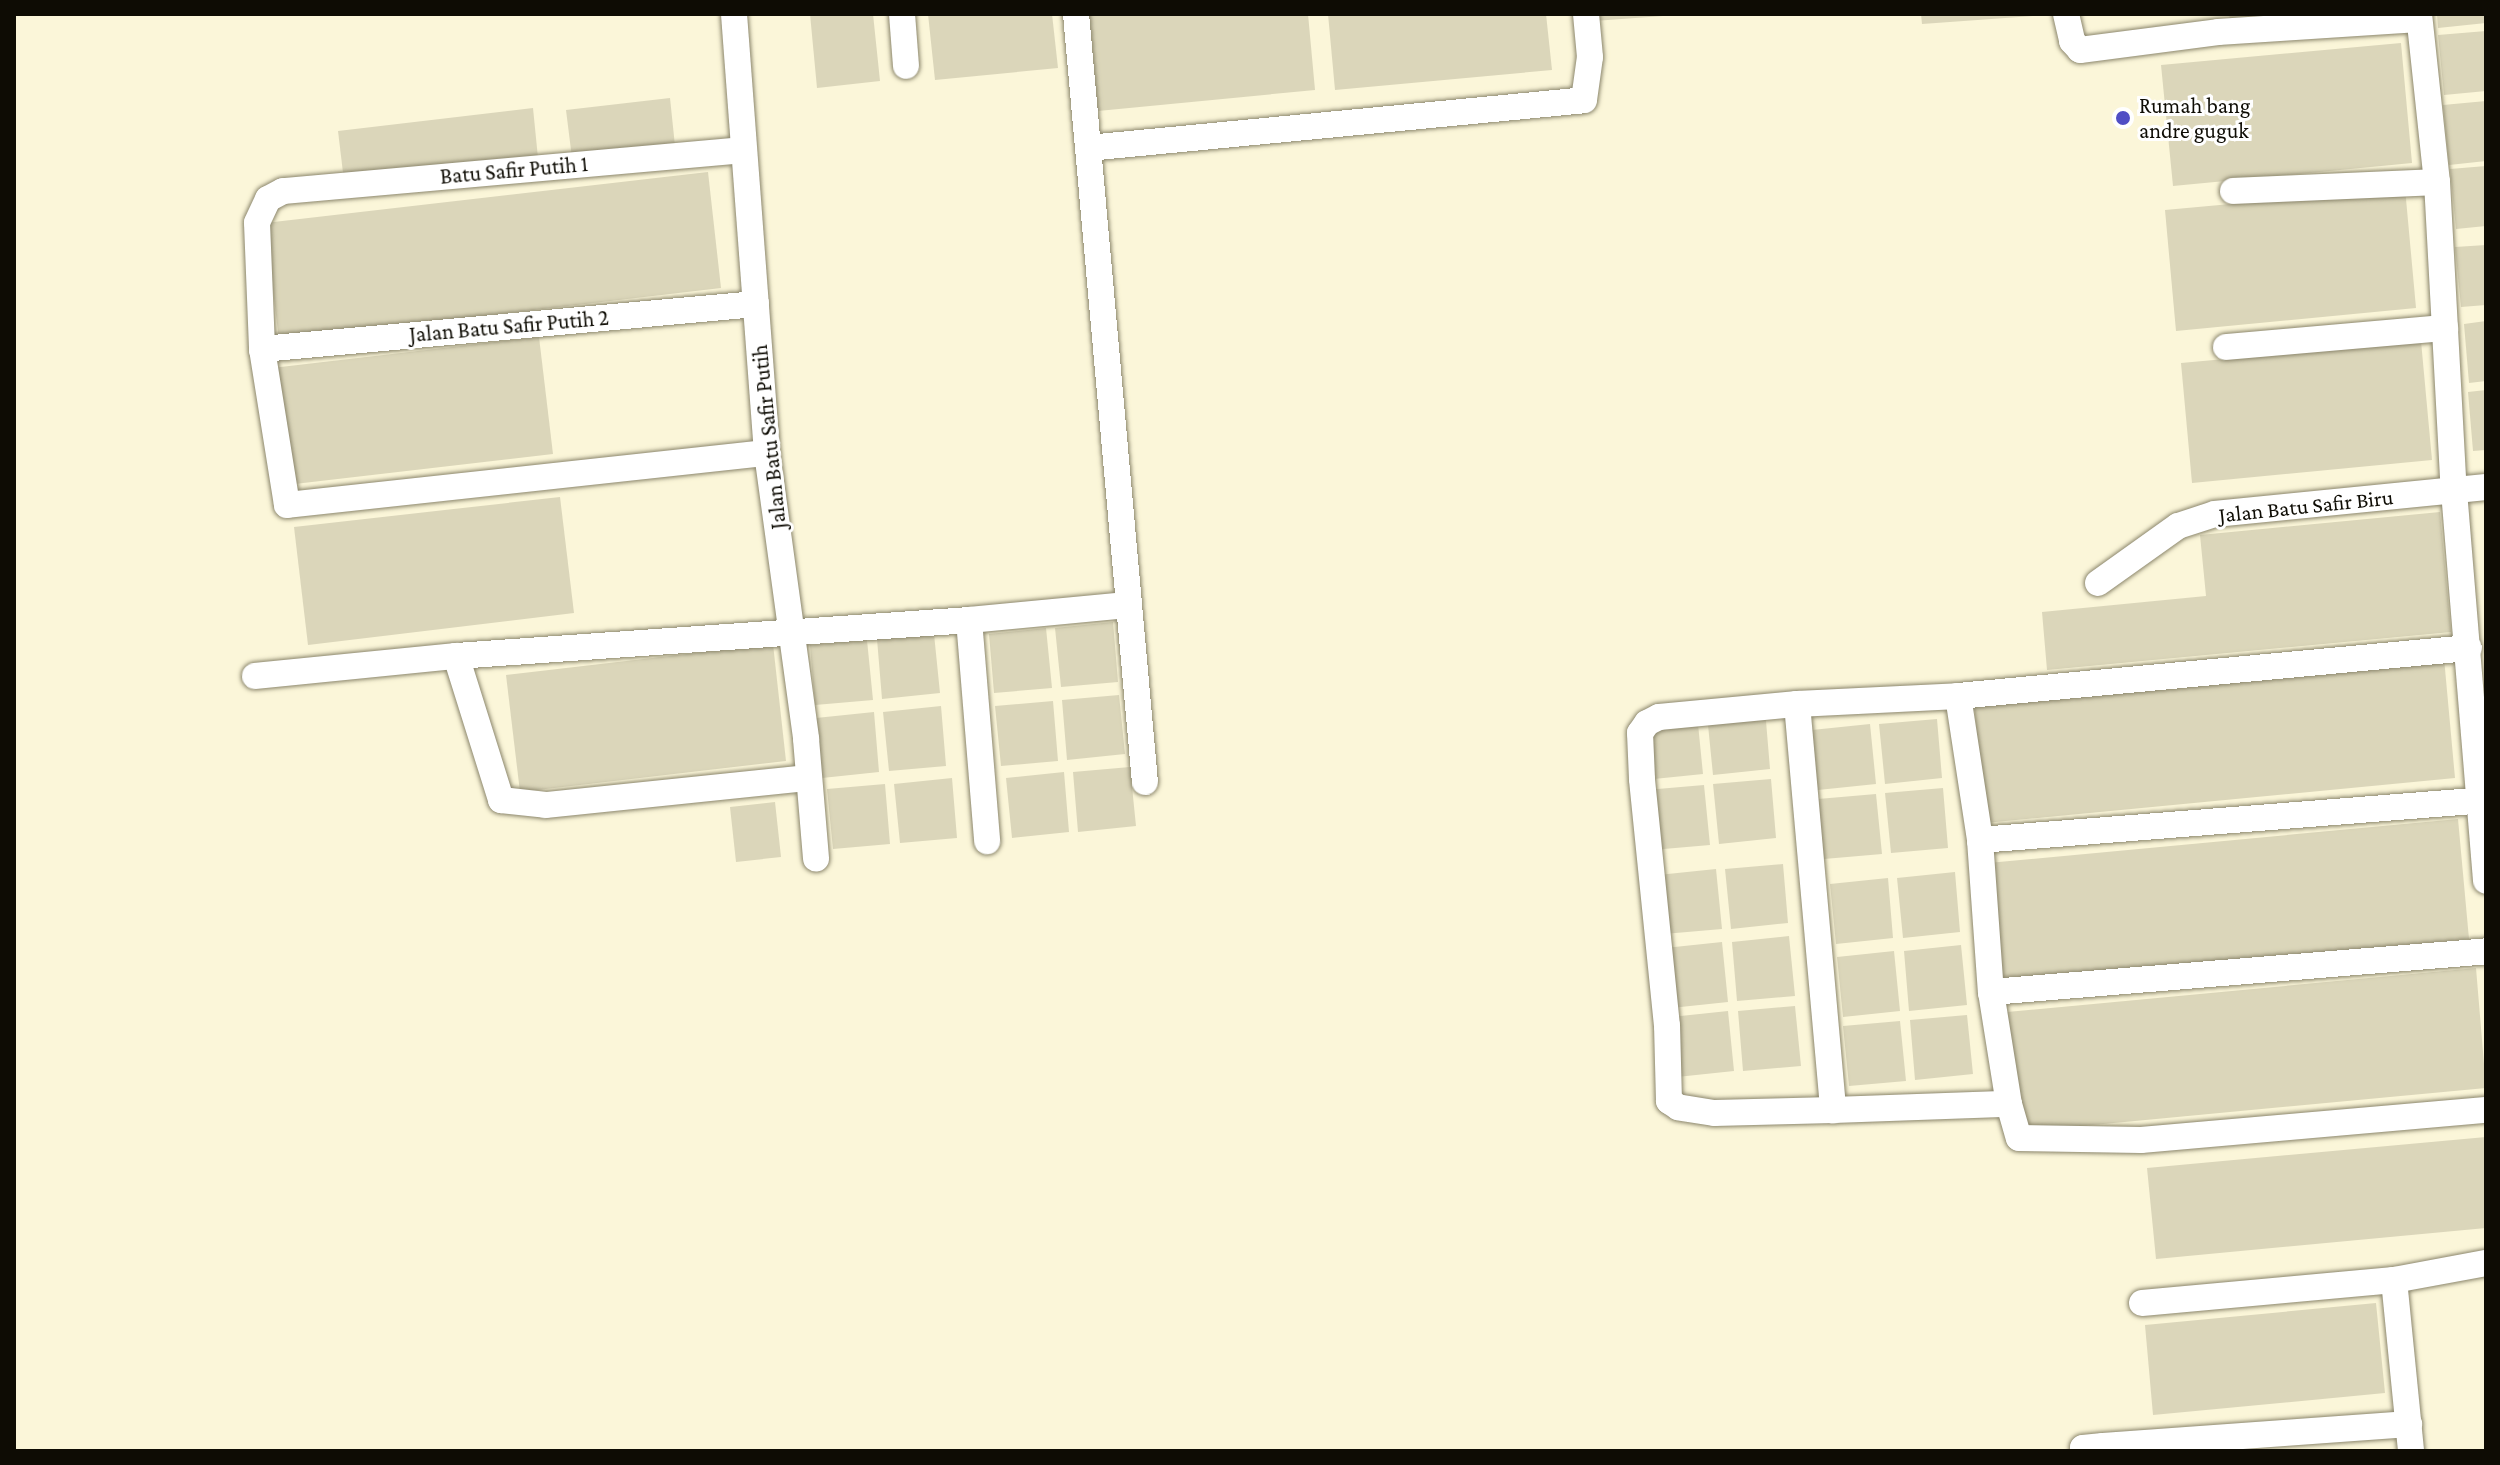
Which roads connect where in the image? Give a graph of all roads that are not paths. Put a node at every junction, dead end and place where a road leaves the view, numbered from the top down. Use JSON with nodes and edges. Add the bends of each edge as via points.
{"nodes":[{"id":1,"x":734,"y":14,"type":"edge"},
{"id":2,"x":902,"y":14,"type":"edge"},
{"id":3,"x":1076,"y":14,"type":"edge"},
{"id":4,"x":1586,"y":14,"type":"edge"},
{"id":5,"x":2066,"y":14,"type":"edge"},
{"id":6,"x":2419,"y":16,"type":"edge"},
{"id":7,"x":2218,"y":23,"type":"edge"},
{"id":8,"x":906,"y":66,"type":"dead end"},
{"id":9,"x":1088,"y":148,"type":"junction"},
{"id":10,"x":744,"y":150,"type":"junction"},
{"id":11,"x":2437,"y":182,"type":"junction"},
{"id":12,"x":2233,"y":191,"type":"dead end"},
{"id":13,"x":756,"y":304,"type":"junction"},
{"id":14,"x":2445,"y":328,"type":"junction"},
{"id":15,"x":2226,"y":347,"type":"dead end"},
{"id":16,"x":262,"y":349,"type":"junction"},
{"id":17,"x":767,"y":453,"type":"junction"},
{"id":18,"x":2486,"y":487,"type":"edge"},
{"id":19,"x":2454,"y":491,"type":"junction"},
{"id":20,"x":2098,"y":583,"type":"dead end"},
{"id":21,"x":1127,"y":605,"type":"junction"},
{"id":22,"x":969,"y":620,"type":"junction"},
{"id":23,"x":791,"y":630,"type":"junction"},
{"id":24,"x":2469,"y":648,"type":"junction"},
{"id":25,"x":456,"y":656,"type":"junction"},
{"id":26,"x":255,"y":676,"type":"dead end"},
{"id":27,"x":1958,"y":696,"type":"junction"},
{"id":28,"x":1797,"y":704,"type":"junction"},
{"id":29,"x":808,"y":778,"type":"junction"},
{"id":30,"x":1145,"y":782,"type":"dead end"},
{"id":31,"x":2482,"y":800,"type":"edge"},
{"id":32,"x":1980,"y":840,"type":"junction"},
{"id":33,"x":987,"y":841,"type":"dead end"},
{"id":34,"x":816,"y":859,"type":"dead end"},
{"id":35,"x":2486,"y":881,"type":"edge"},
{"id":36,"x":2486,"y":951,"type":"edge"},
{"id":37,"x":1991,"y":992,"type":"junction"},
{"id":38,"x":2009,"y":1104,"type":"junction"},
{"id":39,"x":1833,"y":1110,"type":"junction"},
{"id":40,"x":2486,"y":1110,"type":"edge"},
{"id":41,"x":2486,"y":1263,"type":"edge"},
{"id":42,"x":2394,"y":1280,"type":"junction"},
{"id":43,"x":2142,"y":1303,"type":"dead end"},
{"id":44,"x":2409,"y":1424,"type":"junction"},
{"id":45,"x":2083,"y":1451,"type":"edge"},
{"id":46,"x":2411,"y":1451,"type":"edge"}],
"edges":[{"from":1,"to":10,"type":"street","name":"Jalan Batu Safir Putih"},
{"from":2,"to":8,"type":"street"},
{"from":3,"to":9,"type":"street"},
{"from":4,"to":9,"type":"street","via":[[1590,57],[1584,100]]},
{"from":5,"to":7,"type":"street","via":[[2072,41],[2080,50]]},
{"from":6,"to":7,"type":"street"},
{"from":6,"to":11,"type":"street"},
{"from":9,"to":21,"type":"street"},
{"from":10,"to":13,"type":"street","name":"Jalan Batu Safir Putih"},
{"from":10,"to":16,"type":"street","name":"Batu Safir Putih 1","via":[[283,191],[268,199],[257,223]]},
{"from":11,"to":12,"type":"street"},
{"from":11,"to":14,"type":"street"},
{"from":13,"to":16,"type":"street","name":"Jalan Batu Safir Putih 2"},
{"from":13,"to":17,"type":"street","name":"Jalan Batu Safir Putih"},
{"from":14,"to":15,"type":"street"},
{"from":14,"to":19,"type":"street"},
{"from":16,"to":17,"type":"street","via":[[287,505]]},
{"from":17,"to":23,"type":"street","name":"Jalan Batu Safir Putih"},
{"from":18,"to":19,"type":"street","name":"Jalan Batu Safir Biru"},
{"from":19,"to":20,"type":"street","name":"Jalan Batu Safir Biru","via":[[2199,518],[2178,526]]},
{"from":19,"to":24,"type":"street"},
{"from":21,"to":22,"type":"street"},
{"from":21,"to":30,"type":"street"},
{"from":22,"to":23,"type":"street"},
{"from":22,"to":33,"type":"street"},
{"from":23,"to":25,"type":"street"},
{"from":23,"to":29,"type":"street","name":"Jalan Batu Safir Putih"},
{"from":24,"to":27,"type":"street"},
{"from":24,"to":31,"type":"street"},
{"from":25,"to":26,"type":"street"},
{"from":25,"to":29,"type":"street","via":[[501,800],[546,805]]},
{"from":27,"to":28,"type":"street"},
{"from":27,"to":32,"type":"street"},
{"from":28,"to":39,"type":"street"},
{"from":28,"to":39,"type":"street","via":[[1659,717],[1640,733],[1667,1026],[1668,1096],[1678,1107],[1714,1113]]},
{"from":29,"to":34,"type":"street","name":"Jalan Batu Safir Putih"},
{"from":31,"to":32,"type":"street"},
{"from":31,"to":35,"type":"street"},
{"from":32,"to":37,"type":"street"},
{"from":36,"to":37,"type":"street"},
{"from":37,"to":38,"type":"street"},
{"from":38,"to":39,"type":"street"},
{"from":38,"to":40,"type":"street","via":[[2016,1136],[2036,1140],[2141,1140]]},
{"from":41,"to":42,"type":"street"},
{"from":42,"to":43,"type":"street"},
{"from":42,"to":44,"type":"street"},
{"from":44,"to":45,"type":"street"},
{"from":44,"to":46,"type":"street"}]}
